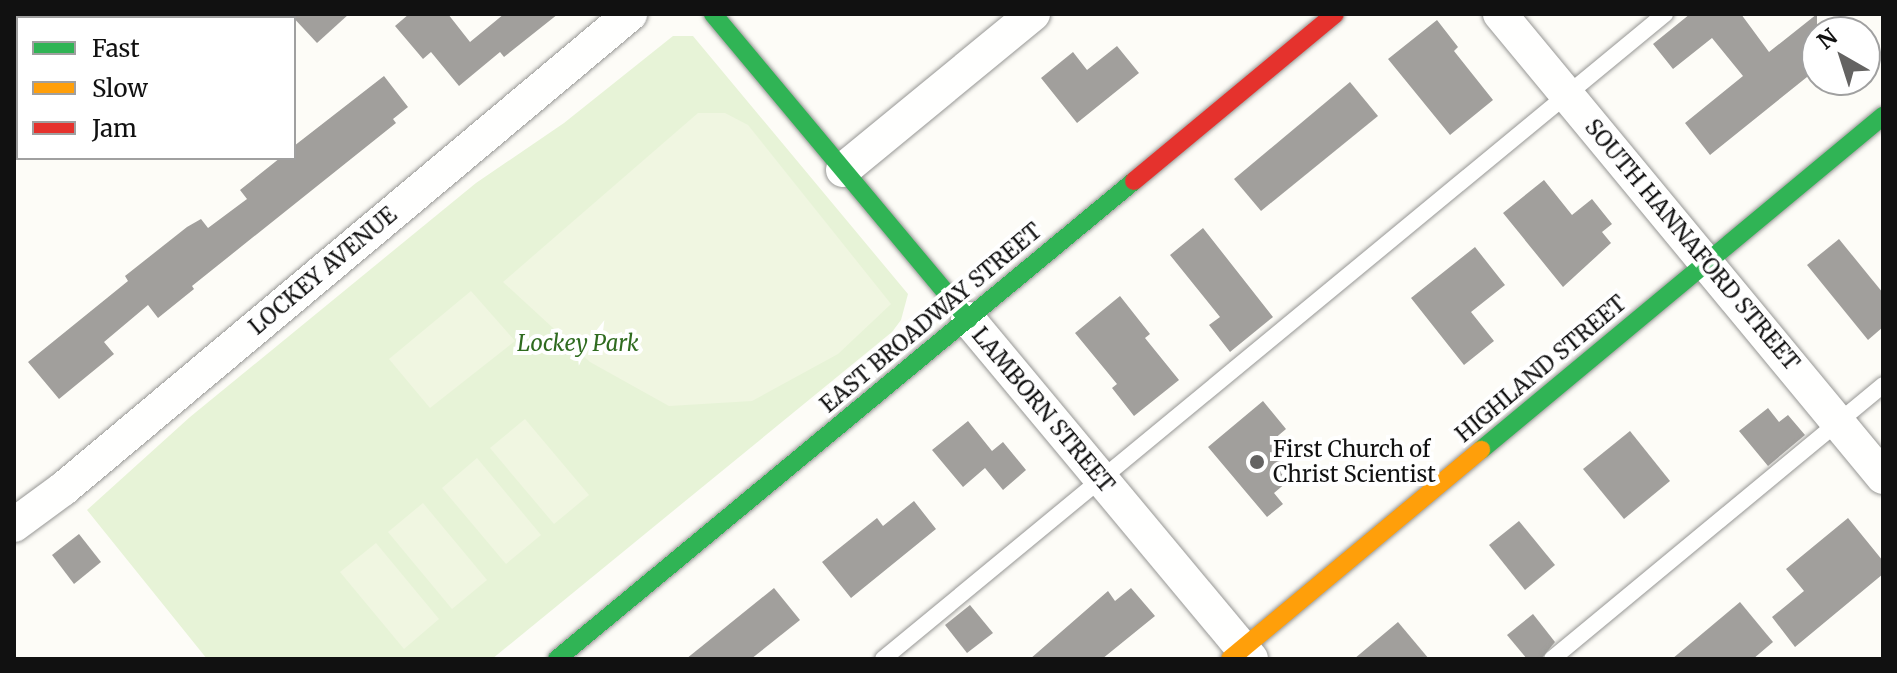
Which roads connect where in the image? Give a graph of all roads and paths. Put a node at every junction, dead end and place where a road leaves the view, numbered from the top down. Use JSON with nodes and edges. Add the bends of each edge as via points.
{"nodes":[{"id":1,"x":630,"y":14,"type":"edge"},
{"id":2,"x":713,"y":14,"type":"edge"},
{"id":3,"x":1033,"y":14,"type":"edge"},
{"id":4,"x":1335,"y":14,"type":"edge"},
{"id":5,"x":1500,"y":14,"type":"edge"},
{"id":6,"x":1665,"y":14,"type":"edge"},
{"id":7,"x":1567,"y":94,"type":"junction"},
{"id":8,"x":1883,"y":116,"type":"edge"},
{"id":9,"x":843,"y":170,"type":"junction"},
{"id":10,"x":1706,"y":262,"type":"junction"},
{"id":11,"x":968,"y":319,"type":"junction"},
{"id":12,"x":1883,"y":385,"type":"edge"},
{"id":13,"x":1838,"y":422,"type":"junction"},
{"id":14,"x":1883,"y":477,"type":"edge"},
{"id":15,"x":1100,"y":479,"type":"junction"},
{"id":16,"x":14,"y":525,"type":"edge"},
{"id":17,"x":1241,"y":656,"type":"edge"},
{"id":18,"x":557,"y":659,"type":"edge"},
{"id":19,"x":883,"y":659,"type":"edge"},
{"id":20,"x":1552,"y":659,"type":"edge"}],
"edges":[{"from":1,"to":16,"type":"street","name":"LOCKEY AVENUE"},
{"from":2,"to":9,"type":"street","name":"LAMBORN STREET"},
{"from":3,"to":9,"type":"street"},
{"from":4,"to":11,"type":"street","name":"EAST BROADWAY STREET"},
{"from":5,"to":7,"type":"street","name":"SOUTH HANNAFORD STREET"},
{"from":6,"to":7,"type":"lane"},
{"from":7,"to":10,"type":"street","name":"SOUTH HANNAFORD STREET"},
{"from":7,"to":15,"type":"lane"},
{"from":8,"to":10,"type":"street","name":"HIGHLAND STREET"},
{"from":9,"to":11,"type":"street","name":"LAMBORN STREET"},
{"from":10,"to":13,"type":"street","name":"SOUTH HANNAFORD STREET"},
{"from":10,"to":17,"type":"street","name":"HIGHLAND STREET"},
{"from":11,"to":15,"type":"street","name":"LAMBORN STREET"},
{"from":11,"to":18,"type":"street","name":"EAST BROADWAY STREET"},
{"from":12,"to":13,"type":"lane"},
{"from":13,"to":14,"type":"street","name":"SOUTH HANNAFORD STREET"},
{"from":13,"to":20,"type":"lane"},
{"from":15,"to":17,"type":"street","name":"LAMBORN STREET"},
{"from":15,"to":19,"type":"lane"}]}
